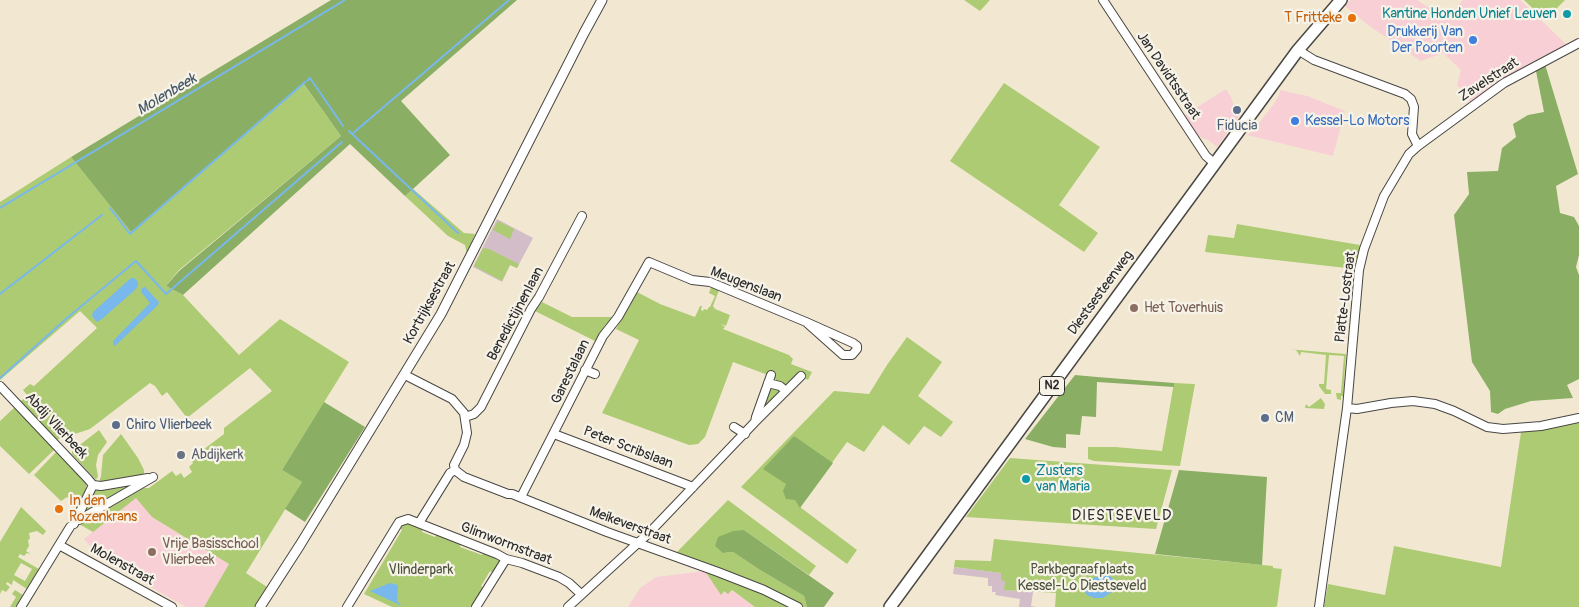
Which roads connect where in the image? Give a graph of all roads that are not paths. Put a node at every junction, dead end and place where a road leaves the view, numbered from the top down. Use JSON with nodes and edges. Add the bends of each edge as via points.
{"nodes":[{"id":1,"x":602,"y":0,"type":"edge"},
{"id":2,"x":1103,"y":0,"type":"edge"},
{"id":3,"x":1341,"y":0,"type":"edge"},
{"id":4,"x":1579,"y":43,"type":"edge"},
{"id":5,"x":1298,"y":50,"type":"junction"},
{"id":6,"x":1418,"y":146,"type":"junction"},
{"id":7,"x":1214,"y":164,"type":"junction"},
{"id":8,"x":582,"y":216,"type":"dead end"},
{"id":9,"x":649,"y":262,"type":"joint"},
{"id":10,"x":806,"y":322,"type":"junction"},
{"id":11,"x":842,"y":338,"type":"junction"},
{"id":12,"x":834,"y":347,"type":"junction"},
{"id":13,"x":585,"y":370,"type":"junction"},
{"id":14,"x":595,"y":374,"type":"dead end"},
{"id":15,"x":405,"y":375,"type":"junction"},
{"id":16,"x":772,"y":375,"type":"dead end"},
{"id":17,"x":801,"y":376,"type":"dead end"},
{"id":18,"x":768,"y":383,"type":"junction"},
{"id":19,"x":0,"y":386,"type":"edge"},
{"id":20,"x":786,"y":391,"type":"junction"},
{"id":21,"x":1347,"y":408,"type":"junction"},
{"id":22,"x":465,"y":417,"type":"junction"},
{"id":23,"x":1579,"y":418,"type":"edge"},
{"id":24,"x":755,"y":422,"type":"junction"},
{"id":25,"x":734,"y":427,"type":"dead end"},
{"id":26,"x":554,"y":434,"type":"junction"},
{"id":27,"x":745,"y":434,"type":"junction"},
{"id":28,"x":455,"y":470,"type":"junction"},
{"id":29,"x":93,"y":485,"type":"junction"},
{"id":30,"x":693,"y":487,"type":"junction"},
{"id":31,"x":521,"y":497,"type":"junction"},
{"id":32,"x":419,"y":523,"type":"junction"},
{"id":33,"x":73,"y":524,"type":"junction"},
{"id":34,"x":640,"y":542,"type":"junction"},
{"id":35,"x":59,"y":545,"type":"junction"},
{"id":36,"x":506,"y":559,"type":"junction"},
{"id":37,"x":581,"y":594,"type":"junction"},
{"id":38,"x":21,"y":607,"type":"edge"},
{"id":39,"x":172,"y":607,"type":"edge"},
{"id":40,"x":260,"y":607,"type":"edge"},
{"id":41,"x":347,"y":607,"type":"edge"},
{"id":42,"x":476,"y":607,"type":"edge"},
{"id":43,"x":568,"y":607,"type":"edge"},
{"id":44,"x":798,"y":607,"type":"edge"},
{"id":45,"x":890,"y":607,"type":"edge"},
{"id":46,"x":1319,"y":607,"type":"edge"}],
"edges":[{"from":1,"to":15,"type":"street","name":"Kortrijksestraat","via":[[445,306]]},
{"from":2,"to":7,"type":"street","name":"Jan Davidtsstraat"},
{"from":3,"to":5,"type":"main road","name":"Diestsesteenweg","number":"N2"},
{"from":4,"to":6,"type":"street","name":"Zavelstraat","via":[[1504,83]]},
{"from":5,"to":6,"type":"street","via":[[1314,60],[1405,94],[1414,107],[1412,134]]},
{"from":5,"to":7,"type":"main road","name":"Diestsesteenweg","number":"N2"},
{"from":6,"to":21,"type":"street","name":"Platte-Lostraat","via":[[1409,154],[1384,196],[1364,249]]},
{"from":7,"to":45,"type":"main road","name":"Diestsesteenweg","number":"N2"},
{"from":8,"to":22,"type":"street","name":"Benedictijnenlaan","via":[[481,407]]},
{"from":9,"to":10,"type":"street","name":"Meugenslaan","via":[[692,280],[710,282]]},
{"from":9,"to":13,"type":"street","name":"Garestalaan","via":[[618,317],[602,336]]},
{"from":10,"to":11,"type":"street","name":"Meugenslaan"},
{"from":10,"to":12,"type":"street","name":"Meugenslaan"},
{"from":11,"to":12,"type":"street"},
{"from":11,"to":12,"type":"street","name":"Meugenslaan","via":[[855,344],[857,350],[845,356]]},
{"from":13,"to":14,"type":"street"},
{"from":13,"to":26,"type":"street","name":"Garestalaan"},
{"from":15,"to":22,"type":"street","via":[[452,399]]},
{"from":15,"to":40,"type":"street","name":"Kortrijksestraat"},
{"from":16,"to":18,"type":"street"},
{"from":17,"to":20,"type":"street"},
{"from":18,"to":20,"type":"street"},
{"from":18,"to":24,"type":"street"},
{"from":19,"to":29,"type":"street","name":"Abdij Vlierbeek"},
{"from":20,"to":24,"type":"street"},
{"from":21,"to":23,"type":"street","via":[[1413,401],[1435,404],[1488,427],[1504,429]]},
{"from":21,"to":46,"type":"street","name":"Platte-Lostraat"},
{"from":22,"to":28,"type":"street","via":[[466,438],[454,465]]},
{"from":24,"to":27,"type":"street"},
{"from":25,"to":27,"type":"street"},
{"from":26,"to":30,"type":"street","name":"Peter Scribslaan"},
{"from":26,"to":31,"type":"street","name":"Garestalaan"},
{"from":27,"to":30,"type":"street"},
{"from":28,"to":31,"type":"street","name":"Meikeverstraat","via":[[464,477]]},
{"from":28,"to":32,"type":"street"},
{"from":29,"to":33,"type":"street"},
{"from":29,"to":33,"type":"street","via":[[153,477]]},
{"from":30,"to":34,"type":"street"},
{"from":31,"to":34,"type":"street","name":"Meikeverstraat"},
{"from":32,"to":36,"type":"street","name":"Glimwormstraat"},
{"from":32,"to":41,"type":"street","via":[[408,518],[399,522]]},
{"from":33,"to":35,"type":"street"},
{"from":34,"to":37,"type":"street"},
{"from":34,"to":44,"type":"street","name":"Meikeverstraat"},
{"from":35,"to":38,"type":"street"},
{"from":35,"to":39,"type":"street","name":"Molenstraat"},
{"from":36,"to":37,"type":"street","name":"Glimwormstraat","via":[[559,577]]},
{"from":36,"to":42,"type":"street"},
{"from":37,"to":43,"type":"street"}]}
